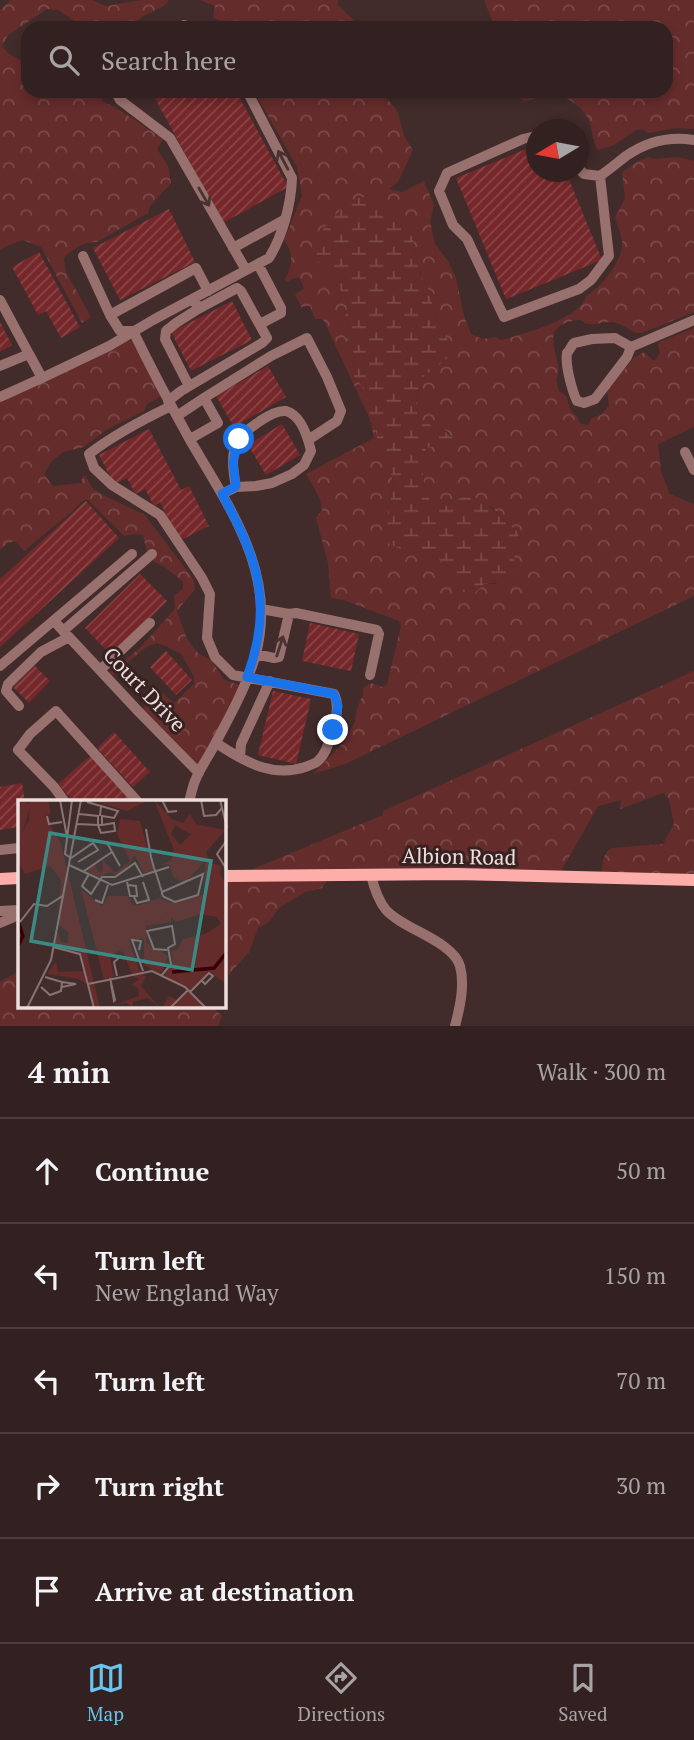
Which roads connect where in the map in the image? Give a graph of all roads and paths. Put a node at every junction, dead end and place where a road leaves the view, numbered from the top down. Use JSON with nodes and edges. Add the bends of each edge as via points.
{"nodes":[{"id":1,"x":119,"y":98,"type":"edge"},
{"id":2,"x":251,"y":98,"type":"edge"},
{"id":3,"x":526,"y":138,"type":"edge"},
{"id":4,"x":694,"y":141,"type":"edge"},
{"id":5,"x":589,"y":175,"type":"edge"},
{"id":6,"x":600,"y":176,"type":"junction"},
{"id":7,"x":284,"y":220,"type":"junction"},
{"id":8,"x":233,"y":248,"type":"junction"},
{"id":9,"x":83,"y":256,"type":"dead end"},
{"id":10,"x":258,"y":264,"type":"junction"},
{"id":11,"x":246,"y":270,"type":"junction"},
{"id":12,"x":208,"y":291,"type":"junction"},
{"id":13,"x":0,"y":300,"type":"edge"},
{"id":14,"x":196,"y":304,"type":"junction"},
{"id":15,"x":110,"y":315,"type":"junction"},
{"id":16,"x":694,"y":320,"type":"edge"},
{"id":17,"x":260,"y":324,"type":"junction"},
{"id":18,"x":133,"y":331,"type":"junction"},
{"id":19,"x":631,"y":347,"type":"junction"},
{"id":20,"x":29,"y":354,"type":"junction"},
{"id":21,"x":0,"y":366,"type":"edge"},
{"id":22,"x":42,"y":378,"type":"junction"},
{"id":23,"x":189,"y":386,"type":"junction"},
{"id":24,"x":0,"y":397,"type":"edge"},
{"id":25,"x":204,"y":398,"type":"junction"},
{"id":26,"x":172,"y":408,"type":"junction"},
{"id":27,"x":190,"y":439,"type":"junction"},
{"id":28,"x":308,"y":440,"type":"junction"},
{"id":29,"x":685,"y":452,"type":"dead end"},
{"id":30,"x":694,"y":470,"type":"edge"},
{"id":31,"x":236,"y":486,"type":"junction"},
{"id":32,"x":222,"y":494,"type":"junction"},
{"id":33,"x":132,"y":554,"type":"dead end"},
{"id":34,"x":152,"y":554,"type":"dead end"},
{"id":35,"x":261,"y":609,"type":"junction"},
{"id":36,"x":289,"y":614,"type":"junction"},
{"id":37,"x":54,"y":621,"type":"junction"},
{"id":38,"x":150,"y":623,"type":"dead end"},
{"id":39,"x":66,"y":634,"type":"junction"},
{"id":40,"x":256,"y":654,"type":"junction"},
{"id":41,"x":0,"y":666,"type":"edge"},
{"id":42,"x":100,"y":670,"type":"junction"},
{"id":43,"x":370,"y":675,"type":"dead end"},
{"id":44,"x":247,"y":677,"type":"junction"},
{"id":45,"x":270,"y":681,"type":"junction"},
{"id":46,"x":19,"y":706,"type":"dead end"},
{"id":47,"x":216,"y":743,"type":"junction"},
{"id":48,"x":240,"y":757,"type":"junction"},
{"id":49,"x":199,"y":773,"type":"junction"},
{"id":50,"x":64,"y":800,"type":"edge"},
{"id":51,"x":136,"y":800,"type":"edge"},
{"id":52,"x":190,"y":800,"type":"edge"},
{"id":53,"x":18,"y":848,"type":"edge"},
{"id":54,"x":0,"y":850,"type":"edge"},
{"id":55,"x":371,"y":875,"type":"junction"},
{"id":56,"x":226,"y":876,"type":"edge"},
{"id":57,"x":0,"y":878,"type":"edge"},
{"id":58,"x":18,"y":878,"type":"edge"},
{"id":59,"x":694,"y":880,"type":"edge"},
{"id":60,"x":0,"y":911,"type":"edge"},
{"id":61,"x":18,"y":912,"type":"edge"},
{"id":62,"x":18,"y":913,"type":"edge"},
{"id":63,"x":0,"y":923,"type":"edge"},
{"id":64,"x":455,"y":1026,"type":"edge"}],
"edges":[{"from":1,"to":8,"type":"street","one_way":true,"via":[[170,138]]},
{"from":7,"to":2,"type":"street","one_way":true,"via":[[292,178]]},
{"from":3,"to":6,"type":"street","via":[[447,173],[439,191],[504,317],[579,289],[609,256]]},
{"from":4,"to":6,"type":"street","via":[[664,139],[650,144]]},
{"from":5,"to":6,"type":"street"},
{"from":7,"to":8,"type":"street"},
{"from":7,"to":10,"type":"street","via":[[275,248]]},
{"from":8,"to":11,"type":"street"},
{"from":9,"to":15,"type":"street"},
{"from":10,"to":11,"type":"street"},
{"from":10,"to":17,"type":"street","via":[[281,307],[281,313]]},
{"from":11,"to":12,"type":"street"},
{"from":12,"to":14,"type":"street"},
{"from":12,"to":15,"type":"street","via":[[196,268]]},
{"from":13,"to":20,"type":"street"},
{"from":14,"to":17,"type":"street","via":[[237,288]]},
{"from":14,"to":18,"type":"street"},
{"from":14,"to":23,"type":"street","via":[[166,331],[165,339]]},
{"from":15,"to":18,"type":"street","via":[[120,331]]},
{"from":16,"to":19,"type":"street"},
{"from":17,"to":23,"type":"street","via":[[267,338],[262,343]]},
{"from":18,"to":22,"type":"street"},
{"from":18,"to":26,"type":"street"},
{"from":19,"to":19,"type":"street","via":[[595,399],[577,401],[567,353],[574,343],[615,338]]},
{"from":20,"to":21,"type":"street"},
{"from":20,"to":22,"type":"street"},
{"from":22,"to":24,"type":"street"},
{"from":23,"to":26,"type":"street"},
{"from":25,"to":26,"type":"street"},
{"from":25,"to":27,"type":"street","via":[[218,423]]},
{"from":25,"to":28,"type":"street","via":[[307,338],[341,411],[337,421]]},
{"from":26,"to":27,"type":"street"},
{"from":26,"to":44,"type":"street","via":[[132,425],[89,454],[94,468],[112,485],[160,515],[210,594],[208,638],[215,657],[233,675]]},
{"from":27,"to":32,"type":"street"},
{"from":28,"to":31,"type":"street","via":[[311,451],[304,465],[292,474],[272,483]]},
{"from":28,"to":31,"type":"street","via":[[298,419],[286,411],[263,419],[239,439],[233,462]]},
{"from":29,"to":30,"type":"street"},
{"from":31,"to":32,"type":"street"},
{"from":32,"to":35,"type":"street","via":[[251,551]]},
{"from":33,"to":37,"type":"street"},
{"from":34,"to":39,"type":"street"},
{"from":35,"to":36,"type":"street"},
{"from":35,"to":40,"type":"street"},
{"from":40,"to":36,"type":"street","one_way":true,"via":[[279,657]]},
{"from":36,"to":43,"type":"street","via":[[377,630]]},
{"from":37,"to":39,"type":"street","name":"Court Drive"},
{"from":37,"to":41,"type":"street"},
{"from":38,"to":42,"type":"street"},
{"from":39,"to":42,"type":"street","name":"Court Drive"},
{"from":39,"to":46,"type":"street","via":[[8,684],[6,691]]},
{"from":40,"to":44,"type":"street"},
{"from":42,"to":49,"type":"street","name":"Court Drive"},
{"from":44,"to":45,"type":"street"},
{"from":44,"to":47,"type":"street"},
{"from":45,"to":48,"type":"street","via":[[241,744]]},
{"from":45,"to":48,"type":"street","via":[[334,694],[338,706],[333,730],[317,762],[296,771],[272,771]]},
{"from":47,"to":48,"type":"street"},
{"from":47,"to":49,"type":"street"},
{"from":49,"to":52,"type":"street"},
{"from":50,"to":51,"type":"street","via":[[18,750],[56,712]]},
{"from":53,"to":54,"type":"street"},
{"from":55,"to":56,"type":"main road","name":"Albion Road"},
{"from":55,"to":59,"type":"main road","name":"Albion Road"},
{"from":55,"to":64,"type":"street","via":[[388,911],[453,954],[459,964],[461,992]]},
{"from":57,"to":58,"type":"main road"},
{"from":60,"to":61,"type":"street"},
{"from":62,"to":63,"type":"street"}]}
